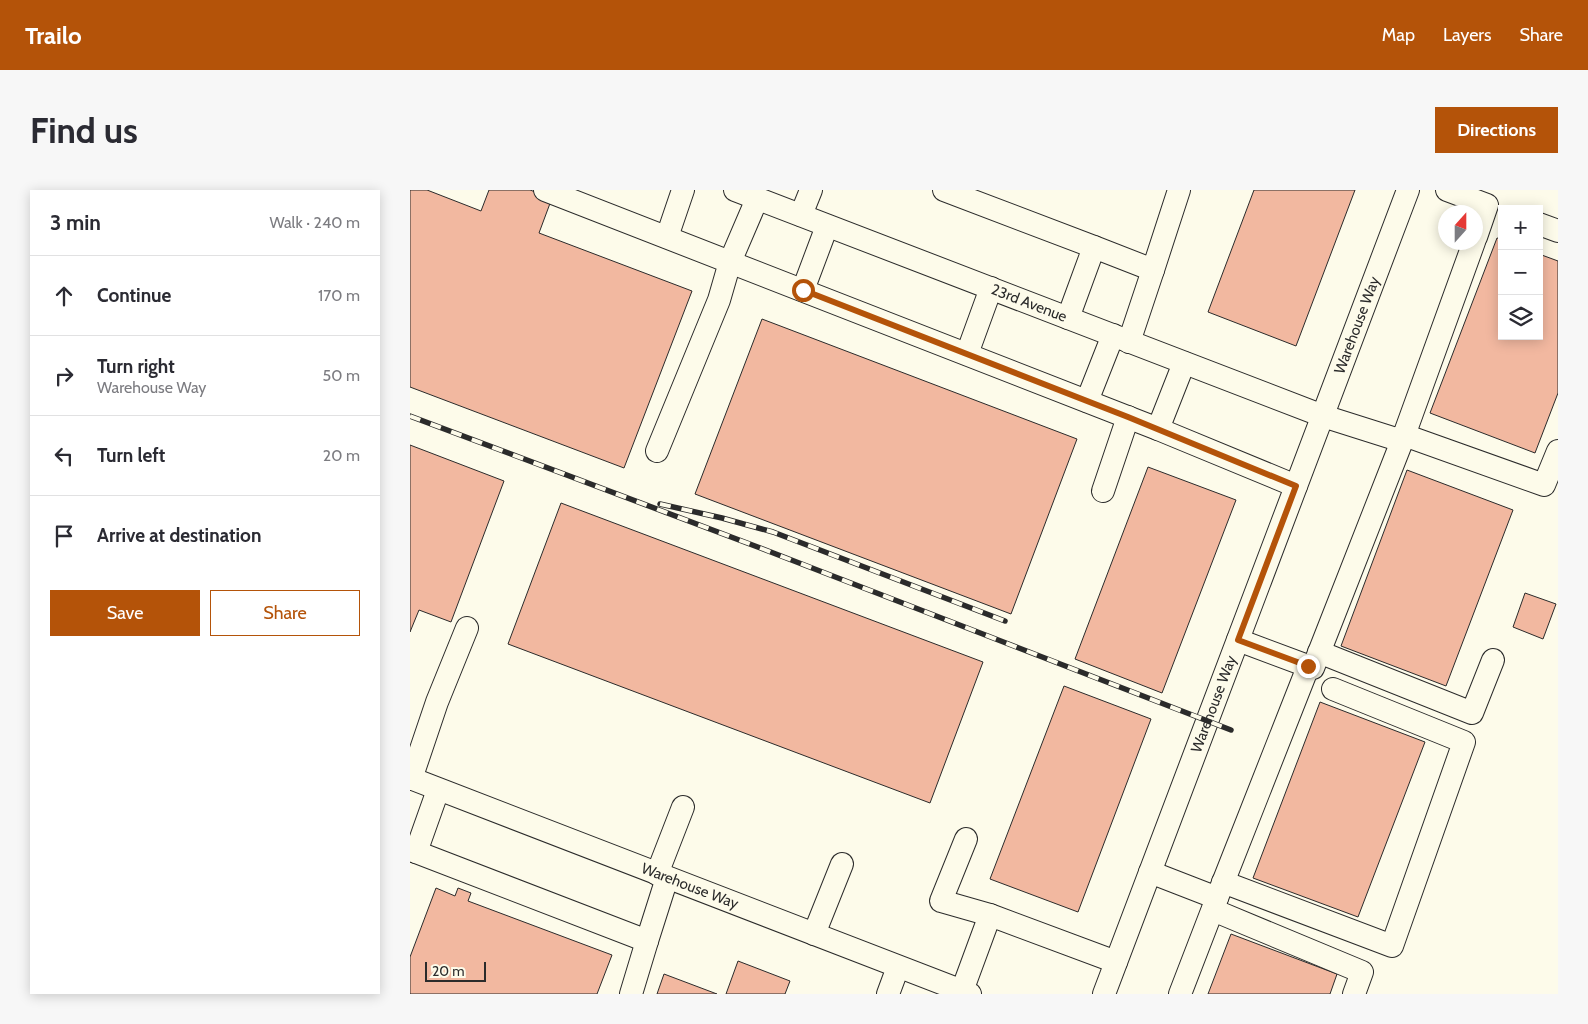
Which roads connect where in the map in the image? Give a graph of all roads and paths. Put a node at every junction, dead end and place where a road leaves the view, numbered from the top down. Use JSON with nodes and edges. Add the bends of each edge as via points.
{"nodes":[{"id":1,"x":545,"y":190,"type":"edge"},
{"id":2,"x":683,"y":190,"type":"edge"},
{"id":3,"x":735,"y":190,"type":"edge"},
{"id":4,"x":811,"y":190,"type":"edge"},
{"id":5,"x":944,"y":190,"type":"edge"},
{"id":6,"x":1179,"y":190,"type":"edge"},
{"id":7,"x":1408,"y":190,"type":"edge"},
{"id":8,"x":1447,"y":190,"type":"edge"},
{"id":9,"x":757,"y":198,"type":"junction"},
{"id":10,"x":1494,"y":208,"type":"edge"},
{"id":11,"x":801,"y":215,"type":"junction"},
{"id":12,"x":1543,"y":225,"type":"edge"},
{"id":13,"x":827,"y":226,"type":"junction"},
{"id":14,"x":1483,"y":226,"type":"edge"},
{"id":15,"x":1558,"y":231,"type":"edge"},
{"id":16,"x":666,"y":237,"type":"junction"},
{"id":17,"x":1094,"y":247,"type":"junction"},
{"id":18,"x":1471,"y":250,"type":"edge"},
{"id":19,"x":730,"y":262,"type":"junction"},
{"id":20,"x":1152,"y":270,"type":"junction"},
{"id":21,"x":991,"y":288,"type":"junction"},
{"id":22,"x":803,"y":290,"type":"junction"},
{"id":23,"x":1068,"y":318,"type":"junction"},
{"id":24,"x":1121,"y":338,"type":"junction"},
{"id":25,"x":967,"y":354,"type":"junction"},
{"id":26,"x":1184,"y":363,"type":"junction"},
{"id":27,"x":1087,"y":401,"type":"junction"},
{"id":28,"x":1323,"y":416,"type":"junction"},
{"id":29,"x":1128,"y":417,"type":"junction"},
{"id":30,"x":1158,"y":429,"type":"junction"},
{"id":31,"x":1403,"y":438,"type":"junction"},
{"id":32,"x":657,"y":451,"type":"dead end"},
{"id":33,"x":1558,"y":451,"type":"edge"},
{"id":34,"x":1296,"y":486,"type":"junction"},
{"id":35,"x":1103,"y":491,"type":"dead end"},
{"id":36,"x":467,"y":628,"type":"dead end"},
{"id":37,"x":1238,"y":640,"type":"junction"},
{"id":38,"x":1314,"y":659,"type":"junction"},
{"id":39,"x":1493,"y":660,"type":"dead end"},
{"id":40,"x":1333,"y":689,"type":"dead end"},
{"id":41,"x":411,"y":778,"type":"edge"},
{"id":42,"x":438,"y":790,"type":"junction"},
{"id":43,"x":683,"y":807,"type":"dead end"},
{"id":44,"x":966,"y":839,"type":"dead end"},
{"id":45,"x":413,"y":850,"type":"edge"},
{"id":46,"x":842,"y":864,"type":"dead end"},
{"id":47,"x":1150,"y":872,"type":"junction"},
{"id":48,"x":662,"y":876,"type":"junction"},
{"id":49,"x":1218,"y":897,"type":"junction"},
{"id":50,"x":990,"y":915,"type":"junction"},
{"id":51,"x":814,"y":934,"type":"junction"},
{"id":52,"x":647,"y":941,"type":"junction"},
{"id":53,"x":1116,"y":962,"type":"junction"},
{"id":54,"x":898,"y":967,"type":"junction"},
{"id":55,"x":966,"y":993,"type":"edge"},
{"id":56,"x":631,"y":994,"type":"edge"},
{"id":57,"x":888,"y":994,"type":"edge"},
{"id":58,"x":1104,"y":994,"type":"edge"},
{"id":59,"x":1180,"y":994,"type":"edge"},
{"id":60,"x":1354,"y":994,"type":"edge"}],
"edges":[{"from":1,"to":16,"type":"street"},
{"from":2,"to":16,"type":"street"},
{"from":3,"to":9,"type":"street","name":"23rd Avenue"},
{"from":4,"to":11,"type":"street"},
{"from":5,"to":17,"type":"street"},
{"from":6,"to":20,"type":"street"},
{"from":7,"to":28,"type":"street","name":"Warehouse Way"},
{"from":8,"to":10,"type":"street"},
{"from":9,"to":11,"type":"street","name":"23rd Avenue"},
{"from":9,"to":19,"type":"street"},
{"from":10,"to":14,"type":"street"},
{"from":11,"to":13,"type":"street","name":"23rd Avenue"},
{"from":12,"to":15,"type":"street"},
{"from":13,"to":21,"type":"street","name":"23rd Avenue"},
{"from":13,"to":22,"type":"street"},
{"from":16,"to":19,"type":"street"},
{"from":17,"to":20,"type":"street"},
{"from":17,"to":23,"type":"street"},
{"from":18,"to":31,"type":"street"},
{"from":19,"to":22,"type":"street"},
{"from":19,"to":32,"type":"street","via":[[719,300]]},
{"from":20,"to":24,"type":"street"},
{"from":21,"to":23,"type":"street","name":"23rd Avenue"},
{"from":21,"to":25,"type":"street"},
{"from":22,"to":25,"type":"street"},
{"from":23,"to":24,"type":"street","name":"23rd Avenue"},
{"from":24,"to":26,"type":"street","name":"23rd Avenue"},
{"from":24,"to":27,"type":"street"},
{"from":25,"to":27,"type":"street"},
{"from":26,"to":28,"type":"street","name":"23rd Avenue"},
{"from":26,"to":30,"type":"street"},
{"from":27,"to":29,"type":"street"},
{"from":28,"to":31,"type":"street","name":"23rd Avenue"},
{"from":28,"to":34,"type":"street","name":"Warehouse Way"},
{"from":29,"to":30,"type":"street"},
{"from":29,"to":35,"type":"street"},
{"from":30,"to":34,"type":"street"},
{"from":31,"to":33,"type":"street","name":"23rd Avenue","via":[[1544,485]]},
{"from":31,"to":38,"type":"street"},
{"from":34,"to":37,"type":"street","name":"Warehouse Way"},
{"from":36,"to":41,"type":"street"},
{"from":37,"to":38,"type":"street"},
{"from":37,"to":47,"type":"street","name":"Warehouse Way"},
{"from":38,"to":39,"type":"street","via":[[1472,713]]},
{"from":38,"to":49,"type":"street"},
{"from":40,"to":49,"type":"street","via":[[1464,742],[1392,946]]},
{"from":41,"to":42,"type":"street","name":"Warehouse Way"},
{"from":42,"to":45,"type":"street"},
{"from":42,"to":48,"type":"street","name":"Warehouse Way"},
{"from":43,"to":48,"type":"street"},
{"from":44,"to":50,"type":"street","via":[[942,901]]},
{"from":45,"to":52,"type":"street"},
{"from":46,"to":51,"type":"street"},
{"from":47,"to":49,"type":"street"},
{"from":47,"to":53,"type":"street","name":"Warehouse Way"},
{"from":48,"to":51,"type":"street","name":"Warehouse Way"},
{"from":48,"to":52,"type":"street"},
{"from":49,"to":59,"type":"street"},
{"from":49,"to":60,"type":"street","via":[[1362,972]]},
{"from":50,"to":53,"type":"street"},
{"from":50,"to":55,"type":"street"},
{"from":51,"to":54,"type":"street","name":"Warehouse Way"},
{"from":52,"to":56,"type":"street"},
{"from":53,"to":58,"type":"street","name":"Warehouse Way"},
{"from":54,"to":55,"type":"street","name":"Warehouse Way"},
{"from":54,"to":57,"type":"street"}]}
